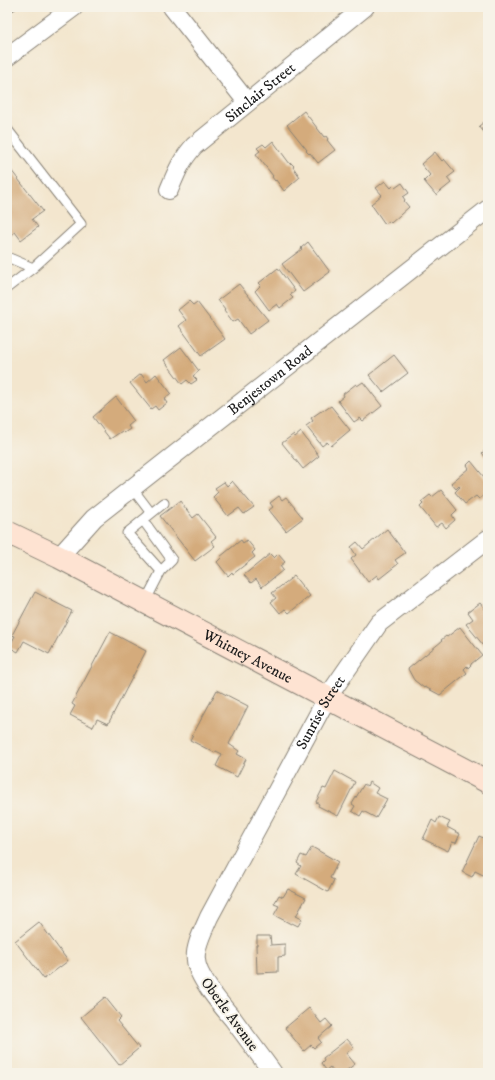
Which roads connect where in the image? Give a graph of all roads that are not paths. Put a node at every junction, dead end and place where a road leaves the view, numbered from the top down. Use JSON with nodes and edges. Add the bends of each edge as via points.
{"nodes":[{"id":1,"x":74,"y":7,"type":"edge"},
{"id":2,"x":172,"y":7,"type":"edge"},
{"id":3,"x":365,"y":7,"type":"edge"},
{"id":4,"x":7,"y":57,"type":"edge"},
{"id":5,"x":247,"y":102,"type":"junction"},
{"id":6,"x":7,"y":129,"type":"edge"},
{"id":7,"x":169,"y":190,"type":"dead end"},
{"id":8,"x":488,"y":209,"type":"edge"},
{"id":9,"x":7,"y":257,"type":"edge"},
{"id":10,"x":33,"y":268,"type":"junction"},
{"id":11,"x":7,"y":288,"type":"edge"},
{"id":12,"x":132,"y":488,"type":"junction"},
{"id":13,"x":164,"y":503,"type":"dead end"},
{"id":14,"x":151,"y":513,"type":"junction"},
{"id":15,"x":143,"y":520,"type":"junction"},
{"id":16,"x":7,"y":532,"type":"edge"},
{"id":17,"x":488,"y":539,"type":"edge"},
{"id":18,"x":59,"y":557,"type":"junction"},
{"id":19,"x":161,"y":571,"type":"junction"},
{"id":20,"x":144,"y":602,"type":"junction"},
{"id":21,"x":327,"y":698,"type":"junction"},
{"id":22,"x":488,"y":782,"type":"edge"},
{"id":23,"x":204,"y":928,"type":"joint"},
{"id":24,"x":274,"y":1073,"type":"edge"}],
"edges":[{"from":1,"to":4,"type":"street"},
{"from":2,"to":5,"type":"street"},
{"from":3,"to":5,"type":"street","name":"Sinclair Street"},
{"from":5,"to":7,"type":"street","name":"Sinclair Street","via":[[185,156]]},
{"from":6,"to":10,"type":"lane","via":[[81,224]]},
{"from":8,"to":12,"type":"street","name":"Benjestown Road"},
{"from":9,"to":10,"type":"lane"},
{"from":10,"to":11,"type":"lane"},
{"from":12,"to":14,"type":"lane"},
{"from":12,"to":18,"type":"street","name":"Benjestown Road","via":[[94,518]]},
{"from":13,"to":14,"type":"lane"},
{"from":14,"to":15,"type":"lane"},
{"from":15,"to":19,"type":"lane","via":[[172,560]]},
{"from":15,"to":19,"type":"lane","via":[[127,533]]},
{"from":16,"to":18,"type":"main road","name":"Whitney Avenue"},
{"from":17,"to":21,"type":"street","name":"Sunrise Street","via":[[379,623]]},
{"from":18,"to":20,"type":"main road","name":"Whitney Avenue"},
{"from":19,"to":20,"type":"lane"},
{"from":20,"to":21,"type":"main road","name":"Whitney Avenue"},
{"from":21,"to":22,"type":"main road","name":"Whitney Avenue"},
{"from":21,"to":23,"type":"street","name":"Sunrise Street"},
{"from":23,"to":24,"type":"street","name":"Oberle Avenue","via":[[196,960],[201,975]]}]}
